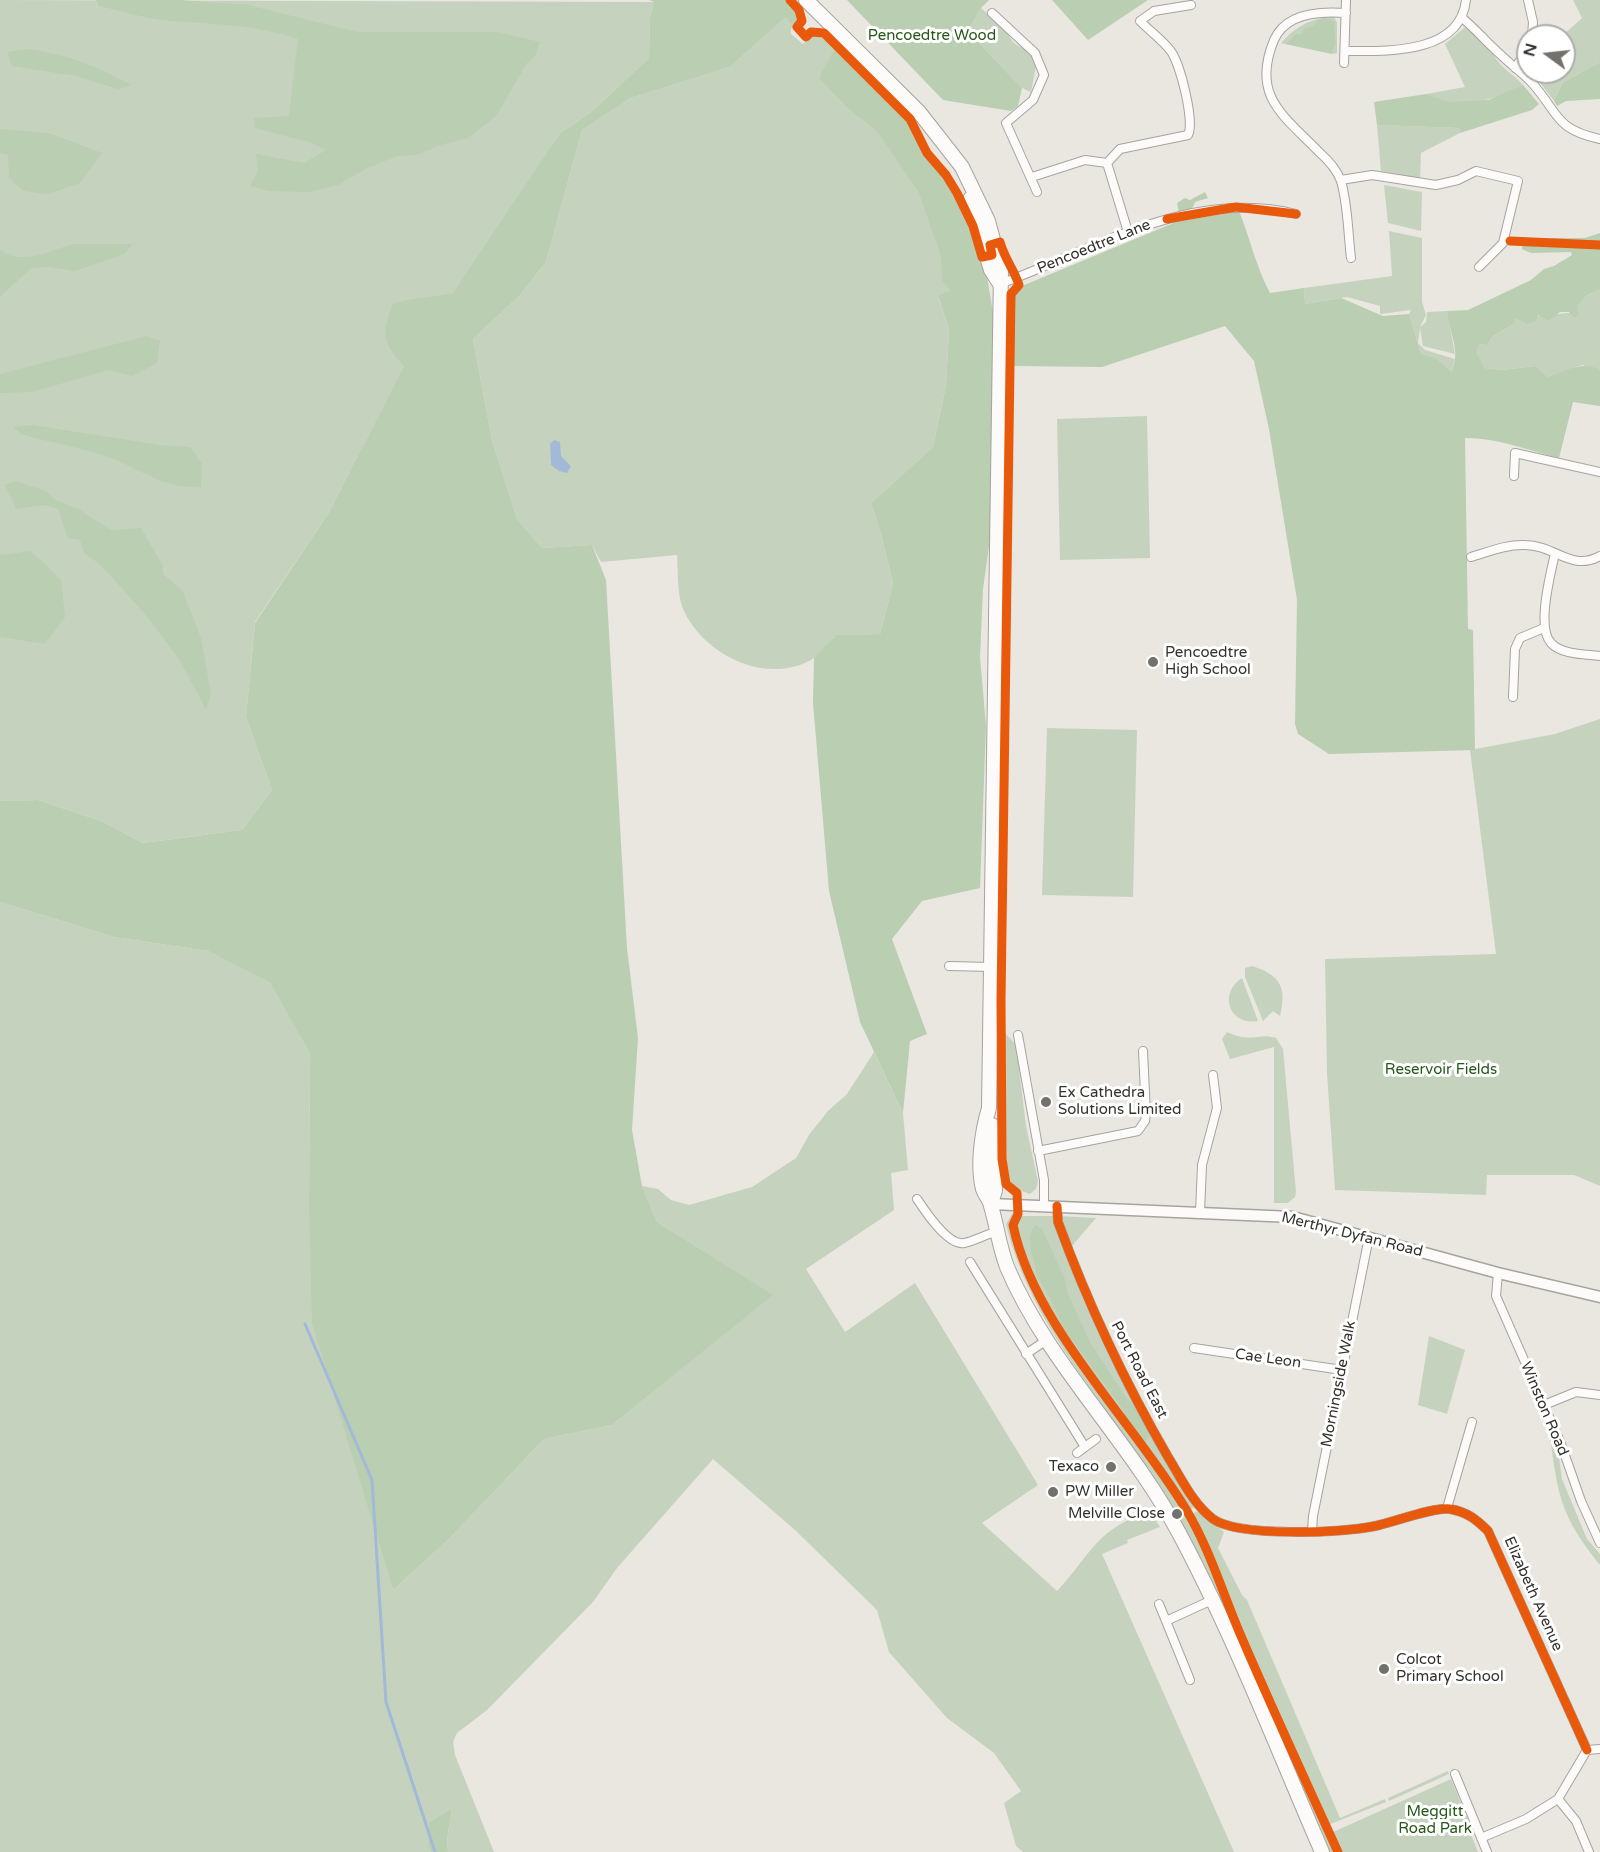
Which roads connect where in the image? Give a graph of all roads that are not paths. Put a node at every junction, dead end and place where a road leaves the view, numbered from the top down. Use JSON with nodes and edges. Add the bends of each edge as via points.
{"nodes":[{"id":1,"x":806,"y":0,"type":"edge"},
{"id":2,"x":1347,"y":0,"type":"edge"},
{"id":3,"x":1466,"y":0,"type":"edge"},
{"id":4,"x":1528,"y":0,"type":"edge"},
{"id":5,"x":1191,"y":4,"type":"dead end"},
{"id":6,"x":992,"y":13,"type":"dead end"},
{"id":7,"x":1346,"y":13,"type":"junction"},
{"id":8,"x":1461,"y":17,"type":"junction"},
{"id":9,"x":1533,"y":24,"type":"edge"},
{"id":10,"x":1345,"y":51,"type":"junction"},
{"id":11,"x":1344,"y":63,"type":"dead end"},
{"id":12,"x":1515,"y":68,"type":"joint"},
{"id":13,"x":1600,"y":139,"type":"edge"},
{"id":14,"x":1107,"y":163,"type":"junction"},
{"id":15,"x":1032,"y":177,"type":"junction"},
{"id":16,"x":1341,"y":180,"type":"junction"},
{"id":17,"x":1037,"y":192,"type":"dead end"},
{"id":18,"x":1296,"y":214,"type":"dead end"},
{"id":19,"x":1128,"y":232,"type":"junction"},
{"id":20,"x":1351,"y":258,"type":"dead end"},
{"id":21,"x":1479,"y":267,"type":"dead end"},
{"id":22,"x":1000,"y":284,"type":"junction"},
{"id":23,"x":1600,"y":472,"type":"edge"},
{"id":24,"x":1514,"y":477,"type":"dead end"},
{"id":25,"x":1555,"y":553,"type":"junction"},
{"id":26,"x":1600,"y":556,"type":"edge"},
{"id":27,"x":1471,"y":557,"type":"dead end"},
{"id":28,"x":1544,"y":628,"type":"junction"},
{"id":29,"x":1600,"y":656,"type":"edge"},
{"id":30,"x":1513,"y":697,"type":"dead end"},
{"id":31,"x":949,"y":966,"type":"dead end"},
{"id":32,"x":992,"y":967,"type":"junction"},
{"id":33,"x":1018,"y":1035,"type":"dead end"},
{"id":34,"x":1143,"y":1050,"type":"dead end"},
{"id":35,"x":1213,"y":1075,"type":"dead end"},
{"id":36,"x":1038,"y":1151,"type":"junction"},
{"id":37,"x":917,"y":1199,"type":"dead end"},
{"id":38,"x":991,"y":1204,"type":"junction"},
{"id":39,"x":1044,"y":1206,"type":"junction"},
{"id":40,"x":1057,"y":1206,"type":"junction"},
{"id":41,"x":1200,"y":1212,"type":"junction"},
{"id":42,"x":995,"y":1232,"type":"junction"},
{"id":43,"x":1369,"y":1238,"type":"junction"},
{"id":44,"x":970,"y":1262,"type":"dead end"},
{"id":45,"x":1498,"y":1273,"type":"junction"},
{"id":46,"x":1600,"y":1297,"type":"edge"},
{"id":47,"x":1048,"y":1339,"type":"junction"},
{"id":48,"x":1194,"y":1348,"type":"dead end"},
{"id":49,"x":1026,"y":1354,"type":"junction"},
{"id":50,"x":1342,"y":1370,"type":"junction"},
{"id":51,"x":1600,"y":1395,"type":"edge"},
{"id":52,"x":1544,"y":1405,"type":"junction"},
{"id":53,"x":1472,"y":1422,"type":"dead end"},
{"id":54,"x":1096,"y":1439,"type":"dead end"},
{"id":55,"x":1085,"y":1447,"type":"junction"},
{"id":56,"x":1077,"y":1453,"type":"dead end"},
{"id":57,"x":1447,"y":1508,"type":"junction"},
{"id":58,"x":1312,"y":1530,"type":"junction"},
{"id":59,"x":1600,"y":1543,"type":"edge"},
{"id":60,"x":1212,"y":1600,"type":"junction"},
{"id":61,"x":1159,"y":1604,"type":"dead end"},
{"id":62,"x":1166,"y":1621,"type":"junction"},
{"id":63,"x":1191,"y":1673,"type":"dead end"},
{"id":64,"x":1600,"y":1749,"type":"edge"},
{"id":65,"x":1587,"y":1750,"type":"junction"},
{"id":66,"x":1455,"y":1774,"type":"dead end"},
{"id":67,"x":1558,"y":1799,"type":"junction"},
{"id":68,"x":1481,"y":1838,"type":"junction"},
{"id":69,"x":1323,"y":1852,"type":"edge"},
{"id":70,"x":1487,"y":1852,"type":"edge"},
{"id":71,"x":1589,"y":1852,"type":"edge"}],
"edges":[{"from":1,"to":22,"type":"main road","via":[[935,131],[956,163],[991,270]]},
{"from":2,"to":7,"type":"street"},
{"from":3,"to":8,"type":"street"},
{"from":4,"to":9,"type":"street"},
{"from":5,"to":14,"type":"street","via":[[1154,10],[1140,21],[1176,60],[1191,120],[1190,131],[1184,138],[1120,149]]},
{"from":6,"to":15,"type":"street","via":[[1035,53],[1044,75],[1033,100],[1006,123]]},
{"from":7,"to":10,"type":"street"},
{"from":7,"to":16,"type":"street","via":[[1319,11],[1292,21],[1276,37],[1265,64],[1269,97]]},
{"from":8,"to":10,"type":"street","via":[[1440,39],[1425,45]]},
{"from":8,"to":12,"type":"street"},
{"from":10,"to":11,"type":"street"},
{"from":12,"to":13,"type":"street","via":[[1531,81],[1553,114],[1576,133]]},
{"from":14,"to":15,"type":"street","via":[[1084,160]]},
{"from":14,"to":19,"type":"street"},
{"from":15,"to":17,"type":"street"},
{"from":16,"to":20,"type":"street"},
{"from":16,"to":21,"type":"street","via":[[1372,175],[1436,185],[1476,171],[1518,181],[1503,243]]},
{"from":18,"to":19,"type":"street","name":"Pencoedtre Lane","via":[[1229,207],[1167,219]]},
{"from":19,"to":22,"type":"street","name":"Pencoedtre Lane"},
{"from":22,"to":32,"type":"main road"},
{"from":23,"to":24,"type":"street","via":[[1515,453]]},
{"from":25,"to":26,"type":"street","via":[[1575,562],[1589,562]]},
{"from":25,"to":27,"type":"street","via":[[1524,544]]},
{"from":25,"to":28,"type":"street"},
{"from":28,"to":29,"type":"street","via":[[1551,643],[1565,652]]},
{"from":28,"to":30,"type":"street","via":[[1520,638],[1515,649]]},
{"from":31,"to":32,"type":"street"},
{"from":32,"to":38,"type":"main road","via":[[988,1108],[995,1190]]},
{"from":33,"to":36,"type":"street"},
{"from":34,"to":36,"type":"street","via":[[1146,1114],[1138,1131]]},
{"from":35,"to":41,"type":"street","via":[[1217,1108],[1202,1165]]},
{"from":36,"to":39,"type":"street"},
{"from":37,"to":42,"type":"street","via":[[955,1242],[964,1243]]},
{"from":38,"to":39,"type":"street","name":"Merthyr Dyfan Road"},
{"from":38,"to":42,"type":"main road"},
{"from":39,"to":40,"type":"street","name":"Merthyr Dyfan Road"},
{"from":40,"to":41,"type":"street","name":"Merthyr Dyfan Road"},
{"from":40,"to":58,"type":"street","name":"Port Road East","via":[[1058,1222],[1092,1313],[1148,1422],[1196,1502],[1214,1520],[1229,1527]]},
{"from":41,"to":43,"type":"street","name":"Merthyr Dyfan Road","via":[[1293,1217]]},
{"from":42,"to":47,"type":"main road","via":[[1017,1288]]},
{"from":43,"to":45,"type":"street","name":"Merthyr Dyfan Road"},
{"from":43,"to":50,"type":"street","name":"Morningside Walk"},
{"from":44,"to":49,"type":"street"},
{"from":45,"to":46,"type":"street","name":"Merthyr Dyfan Road"},
{"from":45,"to":52,"type":"street","name":"Winston Road","via":[[1496,1296]]},
{"from":47,"to":49,"type":"street"},
{"from":47,"to":60,"type":"main road","via":[[1145,1476],[1179,1532]]},
{"from":48,"to":50,"type":"street","name":"Cae Leon"},
{"from":49,"to":55,"type":"street"},
{"from":50,"to":58,"type":"street","name":"Morningside Walk"},
{"from":51,"to":52,"type":"street","via":[[1575,1392]]},
{"from":52,"to":59,"type":"street","name":"Winston Road"},
{"from":53,"to":57,"type":"street"},
{"from":54,"to":55,"type":"street"},
{"from":55,"to":56,"type":"street"},
{"from":57,"to":58,"type":"street","via":[[1372,1527]]},
{"from":57,"to":65,"type":"street","name":"Elizabeth Avenue","via":[[1474,1516],[1488,1531]]},
{"from":60,"to":62,"type":"street"},
{"from":60,"to":69,"type":"main road"},
{"from":61,"to":62,"type":"street"},
{"from":62,"to":63,"type":"street"},
{"from":64,"to":65,"type":"street"},
{"from":65,"to":67,"type":"street"},
{"from":66,"to":68,"type":"street"},
{"from":67,"to":68,"type":"street","via":[[1526,1819]]},
{"from":67,"to":71,"type":"street","via":[[1576,1821]]},
{"from":68,"to":70,"type":"street"}]}
